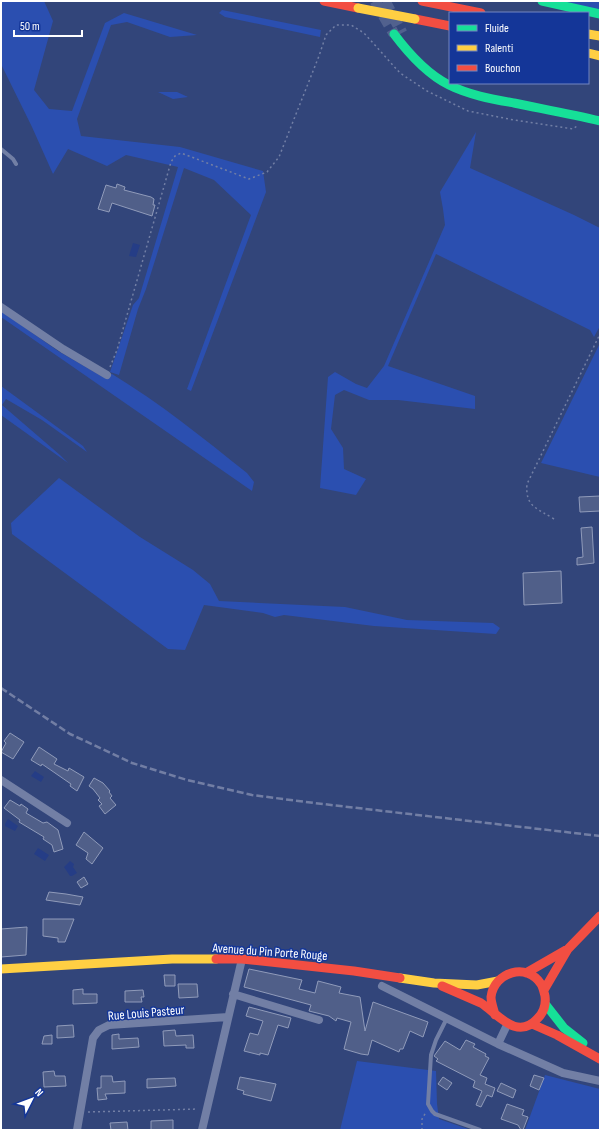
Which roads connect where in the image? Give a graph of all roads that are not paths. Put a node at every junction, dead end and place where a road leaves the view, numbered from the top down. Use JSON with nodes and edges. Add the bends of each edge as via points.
{"nodes":[{"id":1,"x":324,"y":1,"type":"edge"},
{"id":2,"x":422,"y":1,"type":"edge"},
{"id":3,"x":542,"y":1,"type":"edge"},
{"id":4,"x":476,"y":12,"type":"edge"},
{"id":5,"x":600,"y":14,"type":"edge"},
{"id":6,"x":449,"y":26,"type":"edge"},
{"id":7,"x":589,"y":34,"type":"edge"},
{"id":8,"x":600,"y":36,"type":"edge"},
{"id":9,"x":589,"y":53,"type":"edge"},
{"id":10,"x":600,"y":56,"type":"edge"},
{"id":11,"x":449,"y":75,"type":"edge"},
{"id":12,"x":466,"y":84,"type":"edge"},
{"id":13,"x":547,"y":110,"type":"junction"},
{"id":14,"x":596,"y":120,"type":"edge"},
{"id":15,"x":1,"y":149,"type":"edge"},
{"id":16,"x":16,"y":164,"type":"dead end"},
{"id":17,"x":1,"y":308,"type":"edge"},
{"id":18,"x":107,"y":375,"type":"road end"},
{"id":19,"x":1,"y":780,"type":"edge"},
{"id":20,"x":67,"y":823,"type":"dead end"},
{"id":21,"x":600,"y":916,"type":"edge"},
{"id":22,"x":568,"y":949,"type":"junction"},
{"id":23,"x":242,"y":959,"type":"junction"},
{"id":24,"x":1,"y":969,"type":"edge"},
{"id":25,"x":526,"y":973,"type":"junction"},
{"id":26,"x":498,"y":981,"type":"junction"},
{"id":27,"x":434,"y":983,"type":"junction"},
{"id":28,"x":382,"y":986,"type":"dead end"},
{"id":29,"x":544,"y":990,"type":"junction"},
{"id":30,"x":233,"y":994,"type":"junction"},
{"id":31,"x":546,"y":1005,"type":"junction"},
{"id":32,"x":495,"y":1015,"type":"junction"},
{"id":33,"x":228,"y":1017,"type":"junction"},
{"id":34,"x":447,"y":1018,"type":"junction"},
{"id":35,"x":319,"y":1020,"type":"dead end"},
{"id":36,"x":532,"y":1024,"type":"junction"},
{"id":37,"x":507,"y":1025,"type":"junction"},
{"id":38,"x":498,"y":1044,"type":"junction"},
{"id":39,"x":600,"y":1058,"type":"edge"},
{"id":40,"x":600,"y":1081,"type":"edge"},
{"id":41,"x":77,"y":1130,"type":"edge"},
{"id":42,"x":202,"y":1130,"type":"edge"},
{"id":43,"x":480,"y":1130,"type":"edge"}],
"edges":[{"from":1,"to":6,"type":"main road","bridge":true},
{"from":2,"to":4,"type":"main road"},
{"from":3,"to":5,"type":"main road"},
{"from":7,"to":8,"type":"main road"},
{"from":9,"to":10,"type":"main road"},
{"from":11,"to":13,"type":"main road","via":[[423,57],[398,33],[399,42],[422,65],[450,85],[489,98]]},
{"from":12,"to":13,"type":"main road"},
{"from":13,"to":14,"type":"main road"},
{"from":15,"to":16,"type":"lane"},
{"from":17,"to":18,"type":"street"},
{"from":19,"to":20,"type":"street"},
{"from":21,"to":22,"type":"main road"},
{"from":22,"to":25,"type":"main road"},
{"from":22,"to":29,"type":"main road"},
{"from":23,"to":24,"type":"main road","name":"Avenue du Pin Porte Rouge","via":[[172,959]]},
{"from":23,"to":27,"type":"main road","name":"Avenue du Pin Porte Rouge","via":[[354,970]]},
{"from":23,"to":30,"type":"street"},
{"from":25,"to":26,"type":"main road","via":[[509,973]]},
{"from":25,"to":29,"type":"main road","via":[[537,979]]},
{"from":26,"to":27,"type":"main road","name":"Avenue du Pin Porte Rouge","via":[[477,985]]},
{"from":26,"to":32,"type":"main road","via":[[492,989],[490,998]]},
{"from":27,"to":32,"type":"main road","name":"Avenue du Pin Porte Rouge","via":[[482,1003]]},
{"from":28,"to":34,"type":"street"},
{"from":29,"to":31,"type":"main road"},
{"from":30,"to":33,"type":"street"},
{"from":30,"to":35,"type":"street"},
{"from":31,"to":36,"type":"main road","via":[[542,1014]]},
{"from":31,"to":39,"type":"main road","via":[[564,1028]]},
{"from":32,"to":37,"type":"main road"},
{"from":33,"to":41,"type":"street","name":"Rue Louis Pasteur","via":[[109,1025],[98,1030],[92,1038]]},
{"from":33,"to":42,"type":"street"},
{"from":34,"to":38,"type":"street"},
{"from":34,"to":43,"type":"lane","via":[[430,1055],[428,1104],[435,1114]]},
{"from":36,"to":37,"type":"main road","via":[[521,1027]]},
{"from":36,"to":39,"type":"main road"},
{"from":37,"to":38,"type":"street"},
{"from":38,"to":40,"type":"street","via":[[563,1073]]}]}
